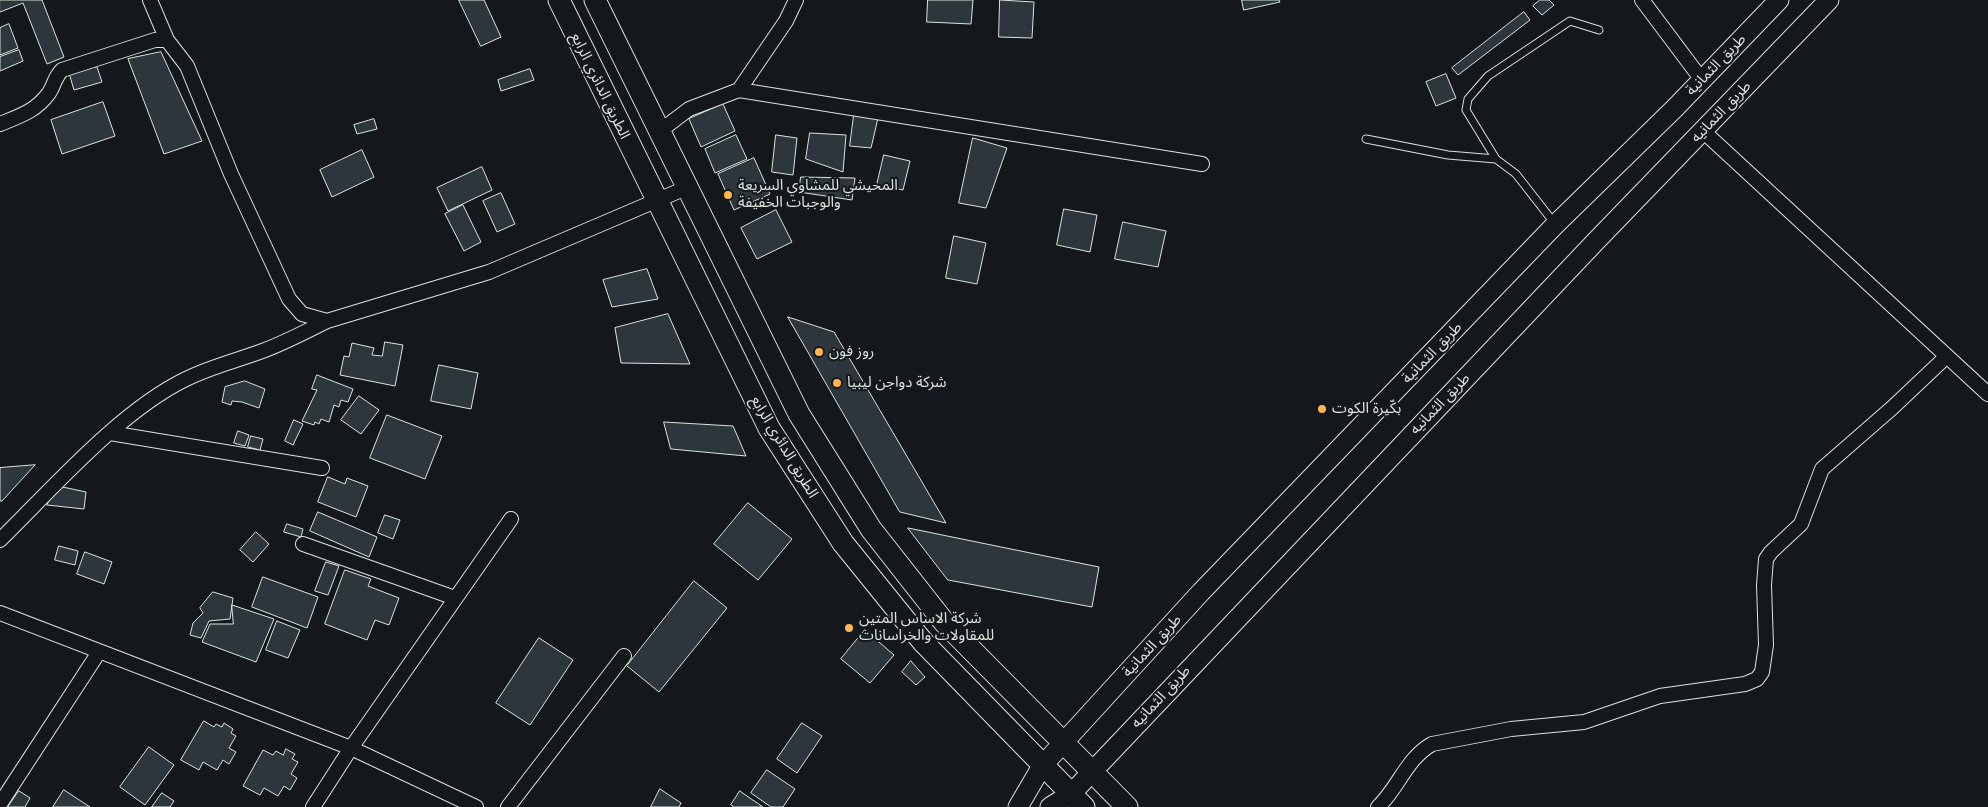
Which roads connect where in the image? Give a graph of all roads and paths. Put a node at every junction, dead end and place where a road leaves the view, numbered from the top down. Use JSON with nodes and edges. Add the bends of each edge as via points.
{"nodes":[{"id":1,"x":150,"y":0,"type":"edge"},
{"id":2,"x":559,"y":0,"type":"edge"},
{"id":3,"x":595,"y":0,"type":"edge"},
{"id":4,"x":796,"y":0,"type":"edge"},
{"id":5,"x":1642,"y":0,"type":"edge"},
{"id":6,"x":1779,"y":0,"type":"edge"},
{"id":7,"x":1829,"y":0,"type":"edge"},
{"id":8,"x":1599,"y":30,"type":"dead end"},
{"id":9,"x":167,"y":40,"type":"junction"},
{"id":10,"x":1702,"y":80,"type":"junction"},
{"id":11,"x":739,"y":90,"type":"junction"},
{"id":12,"x":0,"y":124,"type":"edge"},
{"id":13,"x":1703,"y":131,"type":"junction"},
{"id":14,"x":660,"y":132,"type":"junction"},
{"id":15,"x":1366,"y":139,"type":"dead end"},
{"id":16,"x":1496,"y":159,"type":"junction"},
{"id":17,"x":1202,"y":164,"type":"dead end"},
{"id":18,"x":686,"y":188,"type":"junction"},
{"id":19,"x":656,"y":202,"type":"junction"},
{"id":20,"x":1556,"y":224,"type":"junction"},
{"id":21,"x":327,"y":321,"type":"junction"},
{"id":22,"x":1947,"y":356,"type":"junction"},
{"id":23,"x":1988,"y":394,"type":"edge"},
{"id":24,"x":110,"y":433,"type":"junction"},
{"id":25,"x":322,"y":468,"type":"dead end"},
{"id":26,"x":511,"y":519,"type":"dead end"},
{"id":27,"x":0,"y":540,"type":"edge"},
{"id":28,"x":303,"y":544,"type":"dead end"},
{"id":29,"x":456,"y":598,"type":"junction"},
{"id":30,"x":0,"y":613,"type":"edge"},
{"id":31,"x":99,"y":652,"type":"junction"},
{"id":32,"x":624,"y":656,"type":"dead end"},
{"id":33,"x":1062,"y":743,"type":"junction"},
{"id":34,"x":351,"y":748,"type":"junction"},
{"id":35,"x":1042,"y":766,"type":"junction"},
{"id":36,"x":1091,"y":772,"type":"junction"},
{"id":37,"x":1077,"y":800,"type":"edge"},
{"id":38,"x":0,"y":804,"type":"edge"},
{"id":39,"x":313,"y":807,"type":"edge"},
{"id":40,"x":476,"y":807,"type":"edge"},
{"id":41,"x":508,"y":807,"type":"edge"},
{"id":42,"x":1018,"y":807,"type":"edge"},
{"id":43,"x":1050,"y":807,"type":"edge"},
{"id":44,"x":1127,"y":807,"type":"edge"},
{"id":45,"x":1378,"y":807,"type":"edge"}],
"edges":[{"from":1,"to":9,"type":"street"},
{"from":2,"to":19,"type":"main road","name":"الطريق الدائري الرابع"},
{"from":3,"to":14,"type":"main road","name":"الطريق الدائري الرابع"},
{"from":4,"to":11,"type":"street","via":[[786,21]]},
{"from":5,"to":10,"type":"street"},
{"from":6,"to":10,"type":"street","name":"طريق الثمانية"},
{"from":7,"to":13,"type":"street","name":"طريق الثمانيه"},
{"from":8,"to":16,"type":"lane","via":[[1570,21],[1488,76],[1468,99],[1466,110]]},
{"from":9,"to":12,"type":"street","via":[[155,40],[62,70],[34,110]]},
{"from":9,"to":21,"type":"street","via":[[187,66],[231,174],[289,299],[302,314]]},
{"from":10,"to":20,"type":"street","name":"طريق الثمانية"},
{"from":11,"to":14,"type":"street","via":[[689,109]]},
{"from":11,"to":17,"type":"street"},
{"from":13,"to":22,"type":"street"},
{"from":13,"to":36,"type":"street","name":"طريق الثمانيه"},
{"from":14,"to":18,"type":"main road","name":"الطريق الدائري الرابع"},
{"from":15,"to":16,"type":"lane","via":[[1448,155]]},
{"from":16,"to":20,"type":"lane","via":[[1516,174]]},
{"from":18,"to":19,"type":"street"},
{"from":18,"to":33,"type":"main road","name":"الطريق الدائري الرابع","via":[[799,414],[871,529],[944,622]]},
{"from":19,"to":21,"type":"street","via":[[489,272]]},
{"from":19,"to":35,"type":"main road","name":"الطريق الدائري الرابع","via":[[769,428],[843,543],[923,642]]},
{"from":20,"to":33,"type":"street","name":"طريق الثمانية","via":[[1201,592]]},
{"from":21,"to":24,"type":"street","via":[[265,350],[186,379],[150,401]]},
{"from":22,"to":23,"type":"street"},
{"from":22,"to":45,"type":"street","via":[[1822,469],[1800,524],[1766,560],[1766,645],[1762,672],[1756,679],[1745,684],[1660,696],[1584,722],[1511,729],[1432,744],[1410,761],[1390,796]]},
{"from":24,"to":25,"type":"street"},
{"from":24,"to":27,"type":"street"},
{"from":26,"to":29,"type":"street"},
{"from":28,"to":29,"type":"street"},
{"from":29,"to":34,"type":"street"},
{"from":30,"to":31,"type":"street"},
{"from":31,"to":34,"type":"street"},
{"from":31,"to":38,"type":"street"},
{"from":32,"to":41,"type":"street"},
{"from":33,"to":35,"type":"street","name":"طريق الثمانية"},
{"from":33,"to":36,"type":"main road","name":"الطريق الدائري الرابع"},
{"from":34,"to":39,"type":"street"},
{"from":34,"to":40,"type":"street"},
{"from":35,"to":37,"type":"main road","name":"الطريق الدائري الرابع"},
{"from":35,"to":42,"type":"street","name":"طريق الثمانية"},
{"from":36,"to":37,"type":"street","name":"طريق الثمانيه"},
{"from":36,"to":44,"type":"main road","name":"الطريق الدائري الرابع"},
{"from":37,"to":43,"type":"street","name":"طريق الثمانيه"}]}
